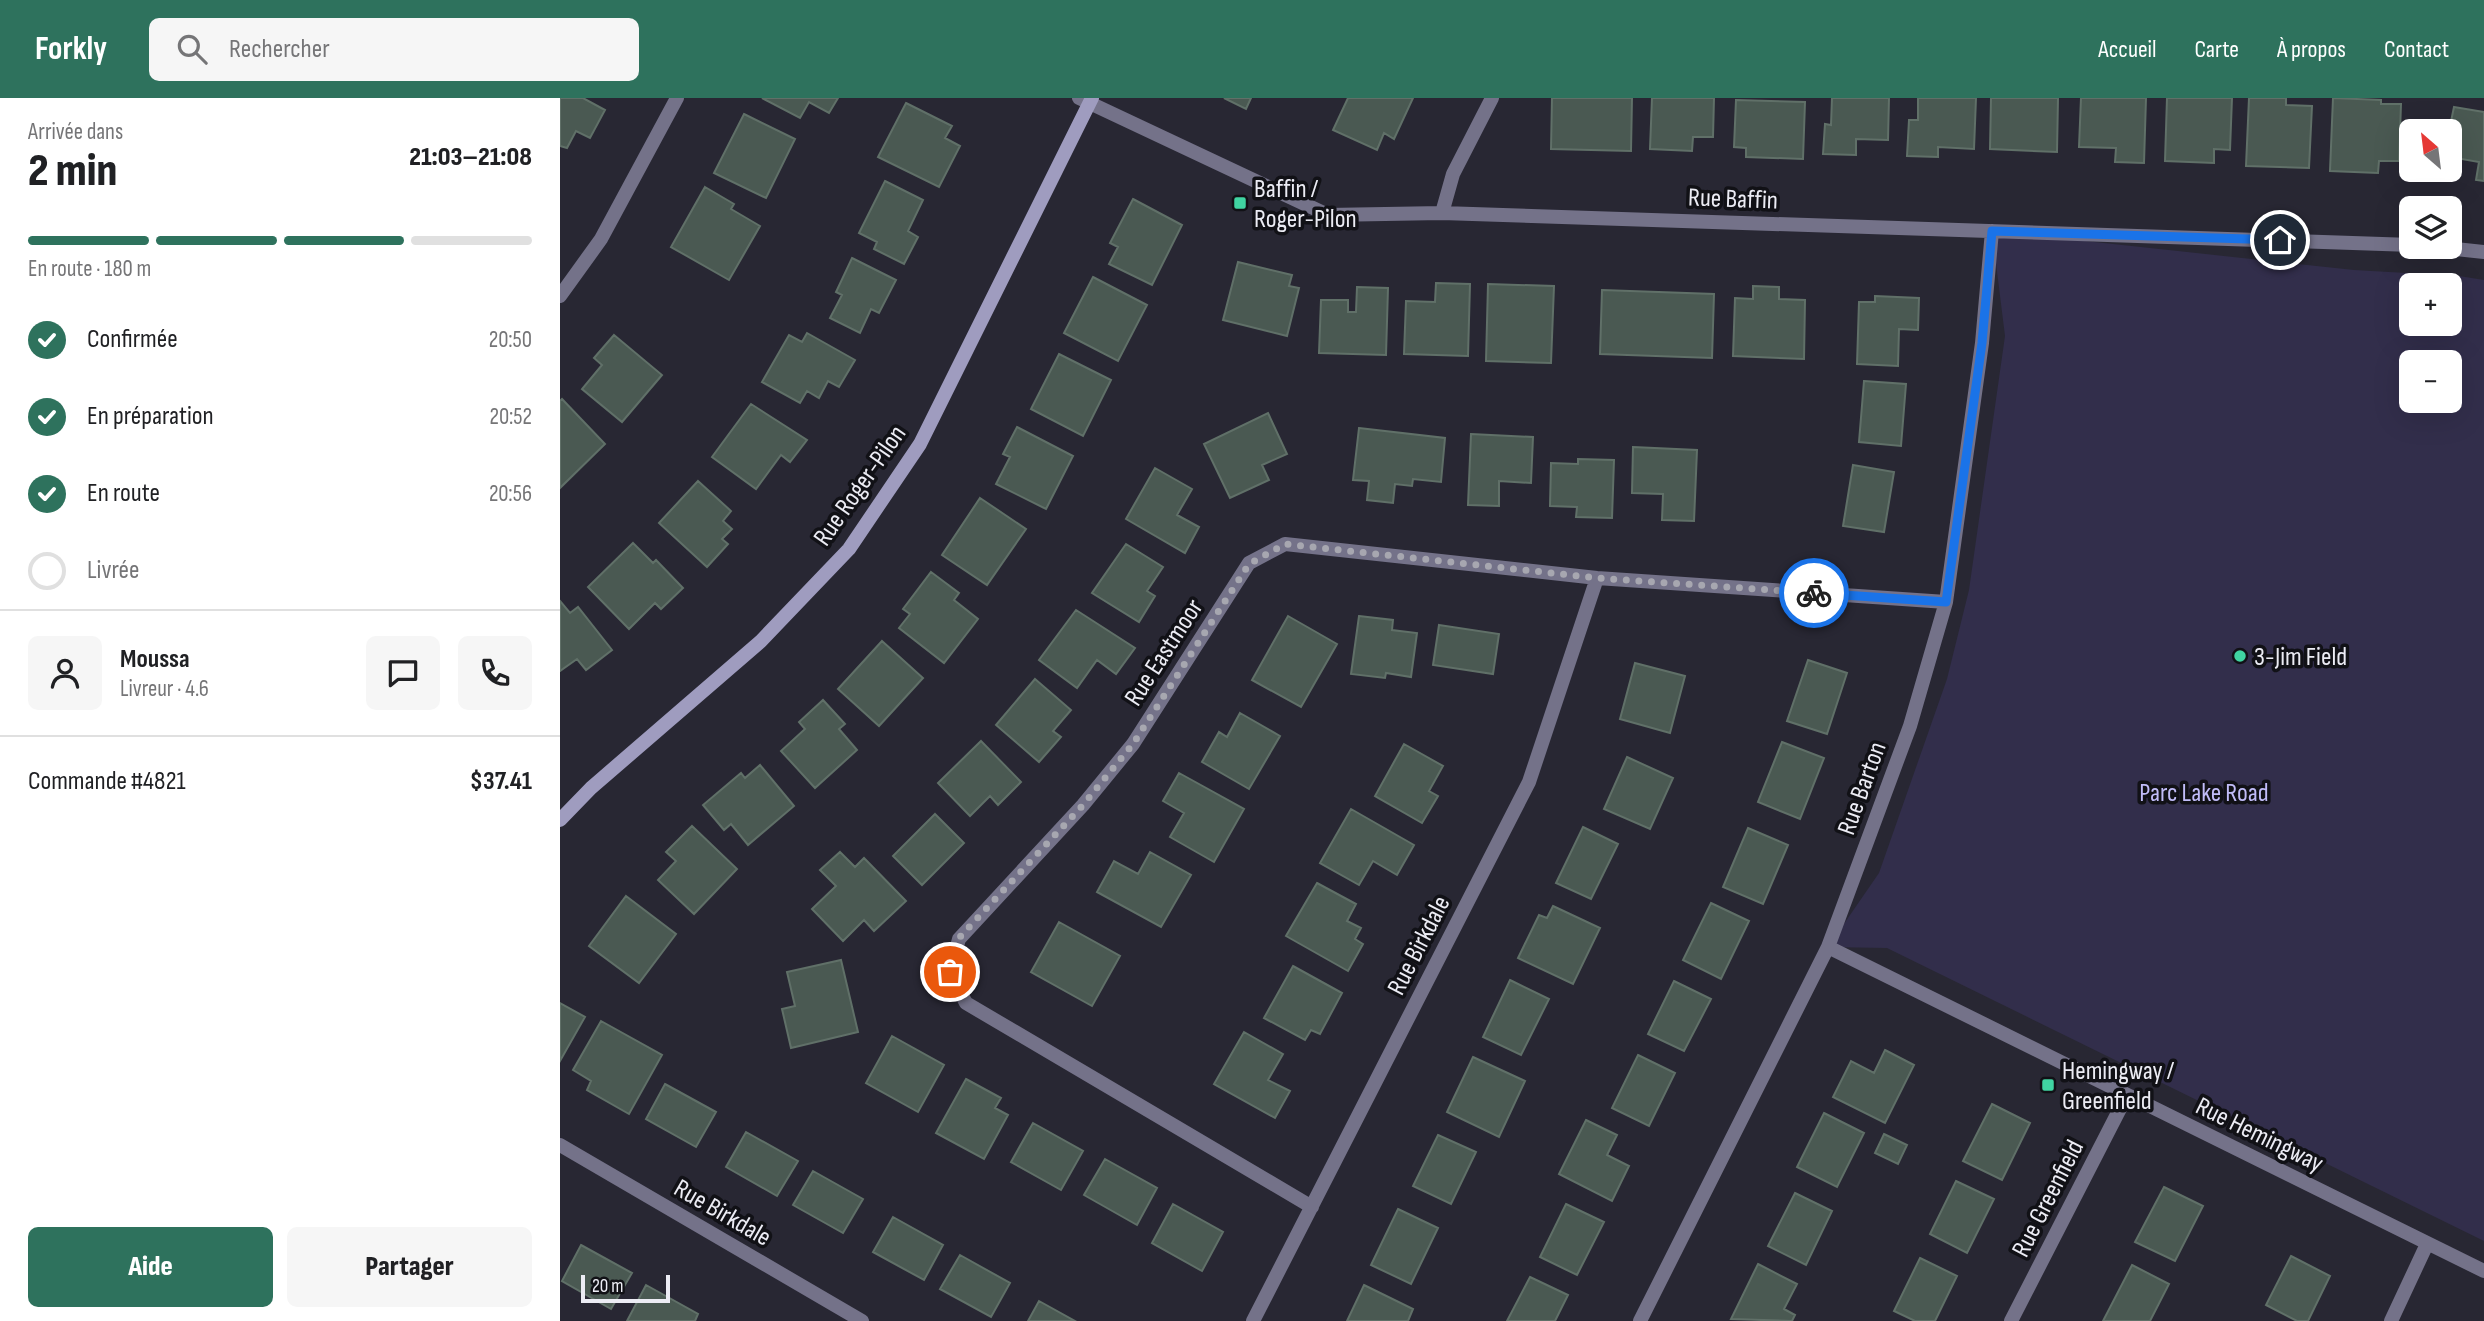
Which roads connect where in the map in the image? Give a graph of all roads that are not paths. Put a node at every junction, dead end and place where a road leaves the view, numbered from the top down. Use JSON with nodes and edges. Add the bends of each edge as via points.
{"nodes":[{"id":1,"x":677,"y":98,"type":"edge"},
{"id":2,"x":1492,"y":98,"type":"edge"},
{"id":3,"x":1087,"y":100,"type":"edge"},
{"id":4,"x":1442,"y":213,"type":"junction"},
{"id":5,"x":1992,"y":231,"type":"junction"},
{"id":6,"x":2399,"y":245,"type":"edge"},
{"id":7,"x":2462,"y":250,"type":"edge"},
{"id":8,"x":2484,"y":252,"type":"edge"},
{"id":9,"x":560,"y":296,"type":"edge"},
{"id":10,"x":1597,"y":578,"type":"junction"},
{"id":11,"x":1946,"y":602,"type":"junction"},
{"id":12,"x":560,"y":820,"type":"edge"},
{"id":13,"x":1828,"y":947,"type":"junction"},
{"id":14,"x":2126,"y":1097,"type":"junction"},
{"id":15,"x":560,"y":1145,"type":"edge"},
{"id":16,"x":1312,"y":1207,"type":"junction"},
{"id":17,"x":2427,"y":1244,"type":"junction"},
{"id":18,"x":2484,"y":1271,"type":"edge"},
{"id":19,"x":862,"y":1321,"type":"edge"},
{"id":20,"x":1253,"y":1321,"type":"edge"},
{"id":21,"x":1640,"y":1321,"type":"edge"},
{"id":22,"x":2011,"y":1321,"type":"edge"},
{"id":23,"x":2391,"y":1321,"type":"edge"}],
"edges":[{"from":1,"to":9,"type":"street","via":[[601,239]]},
{"from":2,"to":4,"type":"street","via":[[1453,174]]},
{"from":3,"to":4,"type":"street","name":"Rue Baffin","via":[[1328,215]]},
{"from":3,"to":12,"type":"street","name":"Rue Roger-Pilon","via":[[920,444],[849,549],[761,641]]},
{"from":4,"to":5,"type":"street","name":"Rue Baffin"},
{"from":5,"to":6,"type":"street","name":"Rue Baffin"},
{"from":5,"to":11,"type":"street","name":"Rue Barton","via":[[1982,343]]},
{"from":7,"to":8,"type":"street"},
{"from":10,"to":11,"type":"street","name":"Rue Eastmoor"},
{"from":10,"to":16,"type":"street","name":"Rue Birkdale","via":[[1529,782]]},
{"from":10,"to":16,"type":"street","name":"Rue Eastmoor","via":[[1285,544],[1273,550],[1249,564],[1133,744],[1083,805],[958,939],[950,972],[966,1003]]},
{"from":11,"to":13,"type":"street","name":"Rue Barton","via":[[1910,726]]},
{"from":13,"to":14,"type":"street","name":"Rue Hemingway"},
{"from":13,"to":21,"type":"street","name":"Rue Barton"},
{"from":14,"to":17,"type":"street","name":"Rue Hemingway"},
{"from":14,"to":22,"type":"street","name":"Rue Greenfield"},
{"from":15,"to":19,"type":"street","name":"Rue Birkdale"},
{"from":16,"to":20,"type":"street","name":"Rue Birkdale"},
{"from":17,"to":18,"type":"street","name":"Rue Hemingway"},
{"from":17,"to":23,"type":"street"}]}
